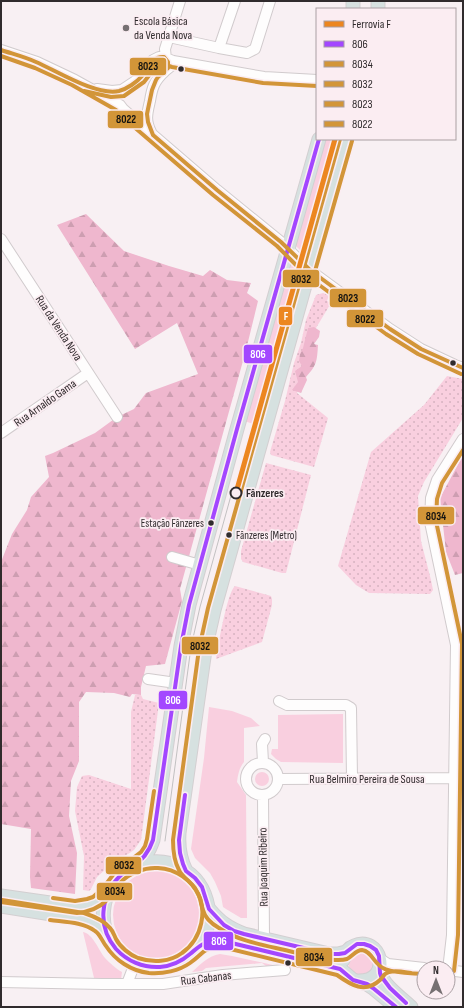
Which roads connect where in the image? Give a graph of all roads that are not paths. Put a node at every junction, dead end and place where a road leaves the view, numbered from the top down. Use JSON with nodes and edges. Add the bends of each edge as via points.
{"nodes":[{"id":1,"x":180,"y":1,"type":"edge"},
{"id":2,"x":235,"y":1,"type":"edge"},
{"id":3,"x":270,"y":1,"type":"edge"},
{"id":4,"x":168,"y":40,"type":"junction"},
{"id":5,"x":219,"y":48,"type":"junction"},
{"id":6,"x":1,"y":50,"type":"edge"},
{"id":7,"x":153,"y":60,"type":"junction"},
{"id":8,"x":167,"y":63,"type":"junction"},
{"id":9,"x":316,"y":80,"type":"edge"},
{"id":10,"x":84,"y":85,"type":"junction"},
{"id":11,"x":122,"y":90,"type":"junction"},
{"id":12,"x":120,"y":105,"type":"junction"},
{"id":13,"x":148,"y":107,"type":"junction"},
{"id":14,"x":130,"y":114,"type":"junction"},
{"id":15,"x":153,"y":135,"type":"junction"},
{"id":16,"x":319,"y":140,"type":"edge"},
{"id":17,"x":346,"y":140,"type":"edge"},
{"id":18,"x":1,"y":239,"type":"edge"},
{"id":19,"x":288,"y":249,"type":"junction"},
{"id":20,"x":309,"y":269,"type":"junction"},
{"id":21,"x":463,"y":368,"type":"edge"},
{"id":22,"x":88,"y":372,"type":"junction"},
{"id":23,"x":117,"y":417,"type":"dead end"},
{"id":24,"x":1,"y":433,"type":"edge"},
{"id":25,"x":463,"y":439,"type":"edge"},
{"id":26,"x":172,"y":557,"type":"dead end"},
{"id":27,"x":200,"y":565,"type":"junction"},
{"id":28,"x":460,"y":645,"type":"edge"},
{"id":29,"x":148,"y":679,"type":"dead end"},
{"id":30,"x":176,"y":683,"type":"junction"},
{"id":31,"x":279,"y":701,"type":"dead end"},
{"id":32,"x":265,"y":739,"type":"dead end"},
{"id":33,"x":262,"y":762,"type":"junction"},
{"id":34,"x":352,"y":778,"type":"junction"},
{"id":35,"x":454,"y":778,"type":"junction"},
{"id":36,"x":279,"y":779,"type":"junction"},
{"id":37,"x":263,"y":795,"type":"junction"},
{"id":38,"x":132,"y":867,"type":"junction"},
{"id":39,"x":186,"y":871,"type":"junction"},
{"id":40,"x":108,"y":891,"type":"junction"},
{"id":41,"x":1,"y":896,"type":"edge"},
{"id":42,"x":1,"y":906,"type":"edge"},
{"id":43,"x":209,"y":909,"type":"junction"},
{"id":44,"x":106,"y":932,"type":"junction"},
{"id":45,"x":264,"y":939,"type":"junction"},
{"id":46,"x":194,"y":951,"type":"junction"},
{"id":47,"x":346,"y":952,"type":"junction"},
{"id":48,"x":449,"y":960,"type":"edge"},
{"id":49,"x":135,"y":963,"type":"junction"},
{"id":50,"x":380,"y":965,"type":"junction"},
{"id":51,"x":416,"y":967,"type":"edge"},
{"id":52,"x":285,"y":970,"type":"dead end"},
{"id":53,"x":354,"y":979,"type":"junction"},
{"id":54,"x":1,"y":982,"type":"edge"},
{"id":55,"x":127,"y":984,"type":"junction"},
{"id":56,"x":396,"y":1007,"type":"edge"},
{"id":57,"x":411,"y":1007,"type":"edge"}],
"edges":[{"from":1,"to":4,"type":"street"},
{"from":2,"to":5,"type":"street"},
{"from":3,"to":5,"type":"street","via":[[255,49],[247,53]]},
{"from":4,"to":5,"type":"street"},
{"from":4,"to":7,"type":"street"},
{"from":4,"to":8,"type":"street","via":[[165,49]]},
{"from":6,"to":10,"type":"street","via":[[37,62]]},
{"from":7,"to":8,"type":"street","via":[[163,57]]},
{"from":7,"to":11,"type":"street","via":[[140,78]]},
{"from":8,"to":9,"type":"street","via":[[264,77]]},
{"from":8,"to":13,"type":"street","via":[[166,71],[158,77],[152,87]]},
{"from":10,"to":11,"type":"street","via":[[112,91]]},
{"from":10,"to":12,"type":"street"},
{"from":11,"to":12,"type":"street","via":[[119,94]]},
{"from":12,"to":14,"type":"street"},
{"from":13,"to":14,"type":"street","via":[[142,114]]},
{"from":13,"to":15,"type":"street","via":[[147,117]]},
{"from":14,"to":15,"type":"street"},
{"from":15,"to":19,"type":"street"},
{"from":16,"to":19,"type":"main road"},
{"from":17,"to":20,"type":"main road"},
{"from":18,"to":22,"type":"street","name":"Rua da Venda Nova"},
{"from":19,"to":20,"type":"street"},
{"from":19,"to":27,"type":"main road"},
{"from":20,"to":21,"type":"street","via":[[421,349]]},
{"from":20,"to":39,"type":"main road","via":[[205,650],[179,833],[180,853]]},
{"from":22,"to":23,"type":"street","name":"Rua da Venda Nova"},
{"from":22,"to":24,"type":"street","name":"Rua Arnaldo Gama"},
{"from":25,"to":28,"type":"street","via":[[437,480],[431,498],[430,522]]},
{"from":26,"to":27,"type":"street"},
{"from":27,"to":30,"type":"main road","via":[[189,605]]},
{"from":28,"to":35,"type":"street"},
{"from":29,"to":30,"type":"street"},
{"from":30,"to":38,"type":"main road","via":[[153,840],[150,850]]},
{"from":31,"to":34,"type":"street","via":[[287,705],[346,705],[351,708]]},
{"from":32,"to":33,"type":"street","via":[[262,744]]},
{"from":33,"to":36,"type":"street","via":[[276,769]]},
{"from":33,"to":37,"type":"street","via":[[249,769],[246,779],[253,792]]},
{"from":34,"to":35,"type":"street","name":"Rua Belmiro Pereira de Sousa"},
{"from":34,"to":36,"type":"street","name":"Rua Belmiro Pereira de Sousa"},
{"from":35,"to":48,"type":"street","via":[[452,935]]},
{"from":36,"to":37,"type":"street","via":[[272,792]]},
{"from":37,"to":45,"type":"street","name":"Rua Joaquim Ribeiro"},
{"from":38,"to":39,"type":"main road","via":[[154,861],[176,865]]},
{"from":38,"to":40,"type":"main road","via":[[122,873]]},
{"from":39,"to":43,"type":"main road","via":[[202,887]]},
{"from":40,"to":41,"type":"main road","via":[[95,902],[78,908]]},
{"from":40,"to":44,"type":"main road","via":[[103,911]]},
{"from":42,"to":44,"type":"main road","via":[[83,919]]},
{"from":43,"to":45,"type":"main road","via":[[224,925],[234,931]]},
{"from":43,"to":46,"type":"main road","via":[[206,932]]},
{"from":44,"to":49,"type":"main road","via":[[117,950]]},
{"from":45,"to":47,"type":"main road","via":[[329,954]]},
{"from":46,"to":49,"type":"main road","via":[[166,966],[145,966]]},
{"from":46,"to":53,"type":"main road","via":[[202,945],[223,940],[340,969]]},
{"from":47,"to":50,"type":"main road","via":[[356,945],[369,945],[378,953]]},
{"from":47,"to":53,"type":"main road","via":[[344,970]]},
{"from":49,"to":55,"type":"street"},
{"from":50,"to":51,"type":"street"},
{"from":50,"to":53,"type":"main road","via":[[376,976],[371,979]]},
{"from":50,"to":57,"type":"main road","via":[[381,977]]},
{"from":52,"to":55,"type":"street","name":"Rua Cabanas","via":[[223,975],[163,984]]},
{"from":53,"to":56,"type":"main road","via":[[367,984]]},
{"from":54,"to":55,"type":"street","name":"Rua Cabanas"}]}
